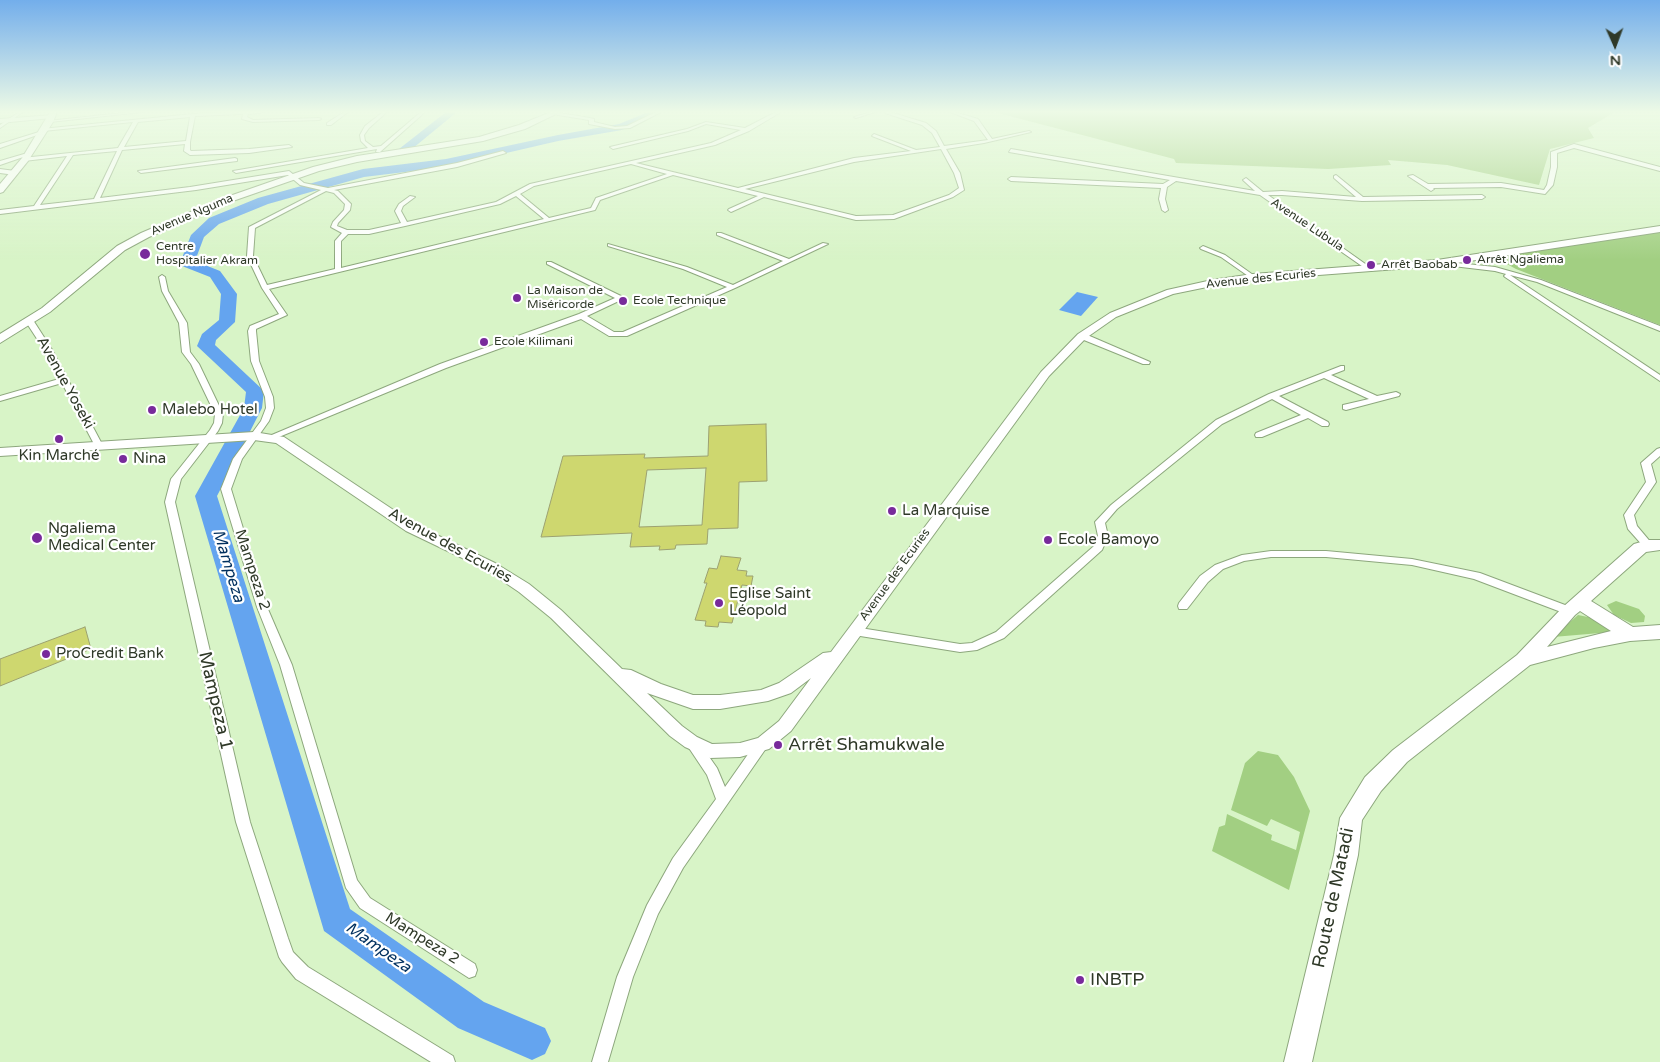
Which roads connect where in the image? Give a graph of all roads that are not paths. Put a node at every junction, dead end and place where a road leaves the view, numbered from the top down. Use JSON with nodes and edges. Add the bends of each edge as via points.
{"nodes":[{"id":1,"x":22,"y":162,"type":"edge"},
{"id":2,"x":66,"y":162,"type":"edge"},
{"id":3,"x":115,"y":162,"type":"edge"},
{"id":4,"x":222,"y":162,"type":"edge"},
{"id":5,"x":235,"y":162,"type":"edge"},
{"id":6,"x":291,"y":162,"type":"edge"},
{"id":7,"x":348,"y":162,"type":"edge"},
{"id":8,"x":470,"y":162,"type":"edge"},
{"id":9,"x":638,"y":162,"type":"edge"},
{"id":10,"x":848,"y":162,"type":"edge"},
{"id":11,"x":950,"y":162,"type":"edge"},
{"id":12,"x":1075,"y":162,"type":"edge"},
{"id":13,"x":1553,"y":162,"type":"edge"},
{"id":14,"x":1632,"y":162,"type":"edge"},
{"id":15,"x":632,"y":163,"type":"junction"},
{"id":16,"x":335,"y":164,"type":"junction"},
{"id":17,"x":1660,"y":169,"type":"edge"},
{"id":18,"x":0,"y":171,"type":"edge"},
{"id":19,"x":141,"y":171,"type":"dead end"},
{"id":20,"x":236,"y":171,"type":"junction"},
{"id":21,"x":15,"y":172,"type":"junction"},
{"id":22,"x":674,"y":173,"type":"junction"},
{"id":23,"x":1411,"y":176,"type":"dead end"},
{"id":24,"x":1336,"y":177,"type":"dead end"},
{"id":25,"x":1175,"y":178,"type":"junction"},
{"id":26,"x":1011,"y":179,"type":"dead end"},
{"id":27,"x":1246,"y":180,"type":"dead end"},
{"id":28,"x":295,"y":181,"type":"junction"},
{"id":29,"x":233,"y":182,"type":"junction"},
{"id":30,"x":277,"y":182,"type":"junction"},
{"id":31,"x":1164,"y":186,"type":"junction"},
{"id":32,"x":1426,"y":186,"type":"junction"},
{"id":33,"x":192,"y":188,"type":"junction"},
{"id":34,"x":326,"y":189,"type":"junction"},
{"id":35,"x":740,"y":189,"type":"junction"},
{"id":36,"x":0,"y":190,"type":"edge"},
{"id":37,"x":248,"y":192,"type":"junction"},
{"id":38,"x":516,"y":193,"type":"junction"},
{"id":39,"x":1262,"y":194,"type":"junction"},
{"id":40,"x":764,"y":195,"type":"junction"},
{"id":41,"x":412,"y":197,"type":"dead end"},
{"id":42,"x":1482,"y":197,"type":"dead end"},
{"id":43,"x":1444,"y":198,"type":"junction"},
{"id":44,"x":1362,"y":199,"type":"junction"},
{"id":45,"x":96,"y":200,"type":"junction"},
{"id":46,"x":36,"y":208,"type":"junction"},
{"id":47,"x":730,"y":210,"type":"dead end"},
{"id":48,"x":1165,"y":210,"type":"dead end"},
{"id":49,"x":0,"y":212,"type":"edge"},
{"id":50,"x":547,"y":219,"type":"junction"},
{"id":51,"x":405,"y":224,"type":"junction"},
{"id":52,"x":1660,"y":229,"type":"edge"},
{"id":53,"x":346,"y":232,"type":"junction"},
{"id":54,"x":719,"y":234,"type":"dead end"},
{"id":55,"x":610,"y":244,"type":"dead end"},
{"id":56,"x":825,"y":244,"type":"dead end"},
{"id":57,"x":1203,"y":248,"type":"dead end"},
{"id":58,"x":1481,"y":256,"type":"junction"},
{"id":59,"x":789,"y":261,"type":"junction"},
{"id":60,"x":1437,"y":262,"type":"junction"},
{"id":61,"x":549,"y":263,"type":"dead end"},
{"id":62,"x":1495,"y":268,"type":"junction"},
{"id":63,"x":338,"y":269,"type":"junction"},
{"id":64,"x":1369,"y":269,"type":"junction"},
{"id":65,"x":1253,"y":277,"type":"junction"},
{"id":66,"x":162,"y":278,"type":"dead end"},
{"id":67,"x":733,"y":287,"type":"junction"},
{"id":68,"x":265,"y":288,"type":"junction"},
{"id":69,"x":582,"y":316,"type":"junction"},
{"id":70,"x":30,"y":322,"type":"junction"},
{"id":71,"x":1660,"y":329,"type":"edge"},
{"id":72,"x":1082,"y":336,"type":"junction"},
{"id":73,"x":0,"y":339,"type":"edge"},
{"id":74,"x":1146,"y":362,"type":"dead end"},
{"id":75,"x":1341,"y":368,"type":"dead end"},
{"id":76,"x":1325,"y":374,"type":"junction"},
{"id":77,"x":64,"y":380,"type":"junction"},
{"id":78,"x":1660,"y":380,"type":"edge"},
{"id":79,"x":1396,"y":394,"type":"dead end"},
{"id":80,"x":1272,"y":396,"type":"junction"},
{"id":81,"x":0,"y":399,"type":"edge"},
{"id":82,"x":1376,"y":399,"type":"junction"},
{"id":83,"x":1346,"y":407,"type":"dead end"},
{"id":84,"x":1308,"y":416,"type":"junction"},
{"id":85,"x":1325,"y":424,"type":"dead end"},
{"id":86,"x":1259,"y":435,"type":"dead end"},
{"id":87,"x":249,"y":436,"type":"junction"},
{"id":88,"x":271,"y":437,"type":"junction"},
{"id":89,"x":210,"y":439,"type":"junction"},
{"id":90,"x":98,"y":446,"type":"junction"},
{"id":91,"x":1660,"y":451,"type":"edge"},
{"id":92,"x":0,"y":452,"type":"edge"},
{"id":93,"x":1654,"y":545,"type":"edge"},
{"id":94,"x":1183,"y":606,"type":"dead end"},
{"id":95,"x":1575,"y":607,"type":"junction"},
{"id":96,"x":854,"y":631,"type":"junction"},
{"id":97,"x":1660,"y":632,"type":"edge"},
{"id":98,"x":1630,"y":634,"type":"junction"},
{"id":99,"x":843,"y":645,"type":"junction"},
{"id":100,"x":1524,"y":660,"type":"junction"},
{"id":101,"x":615,"y":669,"type":"junction"},
{"id":102,"x":691,"y":742,"type":"junction"},
{"id":103,"x":763,"y":744,"type":"junction"},
{"id":104,"x":723,"y":799,"type":"junction"},
{"id":105,"x":469,"y":970,"type":"dead end"},
{"id":106,"x":448,"y":1062,"type":"edge"},
{"id":107,"x":600,"y":1062,"type":"edge"},
{"id":108,"x":1298,"y":1062,"type":"edge"}],
"edges":[{"from":1,"to":21,"type":"main road"},
{"from":2,"to":46,"type":"street"},
{"from":3,"to":45,"type":"street"},
{"from":4,"to":19,"type":"street"},
{"from":5,"to":20,"type":"street"},
{"from":6,"to":20,"type":"street"},
{"from":7,"to":16,"type":"main road","name":"Avenue Nguma"},
{"from":8,"to":34,"type":"street"},
{"from":9,"to":15,"type":"street"},
{"from":10,"to":35,"type":"street"},
{"from":11,"to":40,"type":"street","via":[[962,189],[894,217],[856,218]]},
{"from":12,"to":25,"type":"street"},
{"from":13,"to":32,"type":"street","via":[[1550,185],[1545,192],[1501,185]]},
{"from":14,"to":17,"type":"street"},
{"from":15,"to":22,"type":"street"},
{"from":15,"to":38,"type":"street","via":[[532,185]]},
{"from":16,"to":28,"type":"main road"},
{"from":16,"to":28,"type":"main road","name":"Avenue Nguma","via":[[316,169]]},
{"from":18,"to":21,"type":"street"},
{"from":20,"to":29,"type":"street"},
{"from":21,"to":36,"type":"main road"},
{"from":22,"to":35,"type":"street"},
{"from":22,"to":50,"type":"street","via":[[598,200],[593,209]]},
{"from":23,"to":32,"type":"street"},
{"from":24,"to":44,"type":"street"},
{"from":25,"to":31,"type":"street"},
{"from":25,"to":39,"type":"street"},
{"from":26,"to":31,"type":"street"},
{"from":27,"to":39,"type":"street","name":"Avenue Lubula"},
{"from":28,"to":29,"type":"street"},
{"from":28,"to":30,"type":"main road","name":"Avenue Nguma"},
{"from":28,"to":34,"type":"street"},
{"from":28,"to":37,"type":"main road"},
{"from":29,"to":33,"type":"street"},
{"from":30,"to":33,"type":"street","via":[[254,181]]},
{"from":30,"to":37,"type":"main road","name":"Avenue Nguma"},
{"from":31,"to":48,"type":"street","via":[[1162,199]]},
{"from":32,"to":43,"type":"street"},
{"from":33,"to":45,"type":"street"},
{"from":34,"to":53,"type":"street","via":[[340,195],[348,204],[334,227]]},
{"from":34,"to":68,"type":"street","name":"Mampeza 2","via":[[252,227],[249,252]]},
{"from":35,"to":40,"type":"street"},
{"from":37,"to":70,"type":"main road","name":"Avenue Nguma","via":[[121,248]]},
{"from":38,"to":50,"type":"street"},
{"from":38,"to":51,"type":"street","via":[[498,203]]},
{"from":39,"to":44,"type":"street"},
{"from":39,"to":64,"type":"street","name":"Avenue Lubula"},
{"from":40,"to":47,"type":"street"},
{"from":41,"to":51,"type":"street","via":[[398,211]]},
{"from":42,"to":43,"type":"street"},
{"from":43,"to":44,"type":"street"},
{"from":45,"to":46,"type":"street"},
{"from":46,"to":49,"type":"street"},
{"from":50,"to":63,"type":"street"},
{"from":51,"to":53,"type":"street","via":[[369,232]]},
{"from":52,"to":58,"type":"street","name":"Avenue des Ecuries"},
{"from":53,"to":63,"type":"street","via":[[338,241]]},
{"from":54,"to":59,"type":"street"},
{"from":55,"to":67,"type":"street"},
{"from":56,"to":59,"type":"street"},
{"from":57,"to":65,"type":"street","via":[[1223,256]]},
{"from":58,"to":60,"type":"street","name":"Avenue des Ecuries"},
{"from":58,"to":62,"type":"street"},
{"from":59,"to":67,"type":"street"},
{"from":60,"to":62,"type":"street"},
{"from":60,"to":64,"type":"street","name":"Avenue des Ecuries"},
{"from":61,"to":69,"type":"street","via":[[621,298]]},
{"from":62,"to":71,"type":"street","via":[[1539,281]]},
{"from":62,"to":78,"type":"street"},
{"from":63,"to":68,"type":"street"},
{"from":64,"to":65,"type":"street","name":"Avenue des Ecuries"},
{"from":65,"to":72,"type":"street","name":"Avenue des Ecuries","via":[[1170,292],[1121,310]]},
{"from":66,"to":89,"type":"street","name":"Mampeza 1","via":[[164,291],[183,323],[186,352],[219,414]]},
{"from":67,"to":69,"type":"street","via":[[624,334],[612,334]]},
{"from":68,"to":87,"type":"street","name":"Mampeza 2","via":[[283,315],[252,331],[255,361],[270,408],[265,422]]},
{"from":69,"to":88,"type":"street","via":[[443,366]]},
{"from":70,"to":73,"type":"main road","name":"Avenue Nguma"},
{"from":70,"to":77,"type":"street","name":"Avenue Yoseki"},
{"from":72,"to":74,"type":"street"},
{"from":72,"to":96,"type":"street","name":"Avenue des Ecuries","via":[[1045,374]]},
{"from":75,"to":76,"type":"street"},
{"from":76,"to":80,"type":"street"},
{"from":76,"to":82,"type":"street"},
{"from":77,"to":81,"type":"street"},
{"from":77,"to":90,"type":"street","name":"Avenue Yoseki"},
{"from":79,"to":82,"type":"street"},
{"from":80,"to":84,"type":"street"},
{"from":80,"to":96,"type":"street","via":[[1219,422],[1114,506],[1100,522],[1103,536],[1098,548],[1000,635],[973,647],[960,648]]},
{"from":82,"to":83,"type":"street"},
{"from":84,"to":85,"type":"street"},
{"from":84,"to":86,"type":"street"},
{"from":87,"to":88,"type":"street","name":"Avenue des Ecuries"},
{"from":87,"to":89,"type":"street","name":"Avenue des Ecuries"},
{"from":87,"to":105,"type":"street","name":"Mampeza 2","via":[[226,489],[262,606],[286,665],[344,867],[365,904]]},
{"from":88,"to":101,"type":"street","name":"Avenue des Ecuries","via":[[411,528],[490,566],[517,584],[556,614]]},
{"from":89,"to":90,"type":"street","name":"Avenue des Ecuries"},
{"from":89,"to":106,"type":"street","name":"Mampeza 1","via":[[176,480],[170,502],[243,822],[287,957],[302,973]]},
{"from":90,"to":92,"type":"street","name":"Avenue des Ecuries"},
{"from":91,"to":93,"type":"street","via":[[1646,463],[1651,482],[1629,515],[1632,527]]},
{"from":93,"to":95,"type":"main road","name":"Route de Matadi","via":[[1640,548]]},
{"from":94,"to":95,"type":"street","via":[[1204,579],[1219,567],[1242,558],[1271,554],[1326,554],[1412,562],[1476,576]]},
{"from":95,"to":98,"type":"main road"},
{"from":95,"to":100,"type":"main road","name":"Route de Matadi"},
{"from":96,"to":99,"type":"street","name":"Avenue des Ecuries"},
{"from":97,"to":98,"type":"main road","name":"Route de Matadi"},
{"from":98,"to":100,"type":"main road","name":"Route de Matadi","via":[[1594,640]]},
{"from":99,"to":101,"type":"street","name":"Avenue des Ecuries","via":[[785,688],[762,696],[720,702],[693,702],[655,689]]},
{"from":99,"to":103,"type":"street","name":"Avenue des Ecuries","via":[[785,726]]},
{"from":100,"to":108,"type":"main road","name":"Route de Matadi","via":[[1400,756],[1373,784],[1351,818],[1346,855]]},
{"from":101,"to":102,"type":"street","name":"Avenue des Ecuries"},
{"from":102,"to":103,"type":"street","name":"Avenue des Ecuries","via":[[710,751]]},
{"from":102,"to":104,"type":"street","via":[[712,772]]},
{"from":103,"to":104,"type":"street"},
{"from":104,"to":107,"type":"street","via":[[678,863],[652,910],[625,977]]}]}
